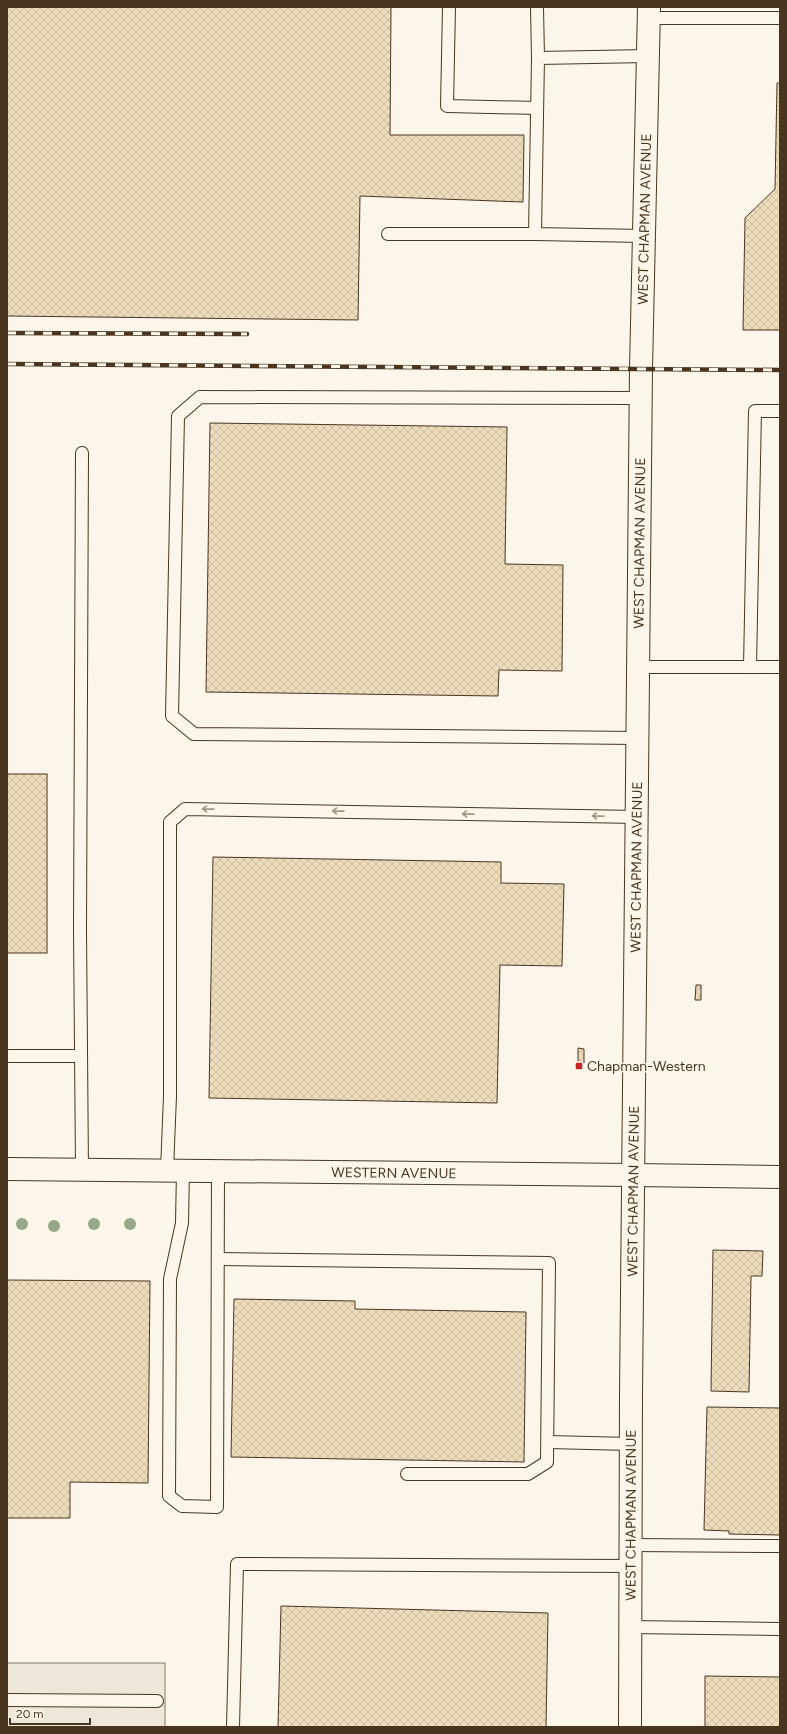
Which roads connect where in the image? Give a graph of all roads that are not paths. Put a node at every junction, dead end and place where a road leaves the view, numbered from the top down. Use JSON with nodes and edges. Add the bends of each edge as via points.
{"nodes":[{"id":1,"x":449,"y":7,"type":"edge"},
{"id":2,"x":537,"y":7,"type":"edge"},
{"id":3,"x":649,"y":12,"type":"edge"},
{"id":4,"x":780,"y":18,"type":"edge"},
{"id":5,"x":648,"y":56,"type":"junction"},
{"id":6,"x":538,"y":58,"type":"junction"},
{"id":7,"x":537,"y":108,"type":"junction"},
{"id":8,"x":388,"y":234,"type":"dead end"},
{"id":9,"x":536,"y":234,"type":"junction"},
{"id":10,"x":644,"y":236,"type":"junction"},
{"id":11,"x":641,"y":398,"type":"junction"},
{"id":12,"x":780,"y":411,"type":"edge"},
{"id":13,"x":82,"y":453,"type":"dead end"},
{"id":14,"x":638,"y":667,"type":"junction"},
{"id":15,"x":750,"y":667,"type":"junction"},
{"id":16,"x":780,"y":667,"type":"edge"},
{"id":17,"x":638,"y":738,"type":"junction"},
{"id":18,"x":637,"y":817,"type":"junction"},
{"id":19,"x":7,"y":1056,"type":"edge"},
{"id":20,"x":81,"y":1056,"type":"junction"},
{"id":21,"x":7,"y":1169,"type":"edge"},
{"id":22,"x":82,"y":1170,"type":"junction"},
{"id":23,"x":175,"y":1170,"type":"junction"},
{"id":24,"x":218,"y":1171,"type":"junction"},
{"id":25,"x":633,"y":1175,"type":"junction"},
{"id":26,"x":780,"y":1178,"type":"edge"},
{"id":27,"x":219,"y":1259,"type":"junction"},
{"id":28,"x":548,"y":1442,"type":"junction"},
{"id":29,"x":631,"y":1444,"type":"junction"},
{"id":30,"x":406,"y":1474,"type":"dead end"},
{"id":31,"x":780,"y":1546,"type":"edge"},
{"id":32,"x":631,"y":1556,"type":"junction"},
{"id":33,"x":630,"y":1627,"type":"junction"},
{"id":34,"x":780,"y":1629,"type":"edge"},
{"id":35,"x":7,"y":1700,"type":"edge"},
{"id":36,"x":157,"y":1701,"type":"dead end"},
{"id":37,"x":233,"y":1727,"type":"edge"},
{"id":38,"x":630,"y":1727,"type":"edge"}],
"edges":[{"from":1,"to":7,"type":"lane","via":[[447,106]]},
{"from":2,"to":6,"type":"lane"},
{"from":3,"to":4,"type":"lane"},
{"from":3,"to":5,"type":"main road","name":"WEST CHAPMAN AVENUE"},
{"from":5,"to":6,"type":"lane"},
{"from":5,"to":10,"type":"main road","name":"WEST CHAPMAN AVENUE"},
{"from":6,"to":7,"type":"lane"},
{"from":7,"to":9,"type":"lane"},
{"from":8,"to":9,"type":"lane"},
{"from":9,"to":10,"type":"lane"},
{"from":10,"to":11,"type":"main road","name":"WEST CHAPMAN AVENUE"},
{"from":11,"to":14,"type":"main road","name":"WEST CHAPMAN AVENUE"},
{"from":11,"to":17,"type":"lane","via":[[200,397],[178,416],[172,716],[194,734]]},
{"from":12,"to":15,"type":"lane","via":[[755,411]]},
{"from":13,"to":20,"type":"lane"},
{"from":14,"to":15,"type":"lane"},
{"from":14,"to":17,"type":"main road","name":"WEST CHAPMAN AVENUE"},
{"from":15,"to":16,"type":"lane"},
{"from":17,"to":18,"type":"main road","name":"WEST CHAPMAN AVENUE"},
{"from":18,"to":23,"type":"lane","one_way":true,"via":[[185,809],[170,822],[170,1096]]},
{"from":18,"to":25,"type":"main road","name":"WEST CHAPMAN AVENUE"},
{"from":19,"to":20,"type":"lane"},
{"from":20,"to":22,"type":"lane"},
{"from":21,"to":22,"type":"main road","name":"WESTERN AVENUE"},
{"from":22,"to":23,"type":"main road","name":"WESTERN AVENUE"},
{"from":23,"to":24,"type":"main road","name":"WESTERN AVENUE"},
{"from":23,"to":27,"type":"lane","via":[[182,1223],[170,1279],[169,1496],[182,1506],[218,1506]]},
{"from":24,"to":25,"type":"main road","name":"WESTERN AVENUE"},
{"from":24,"to":27,"type":"lane"},
{"from":25,"to":26,"type":"main road","name":"WESTERN AVENUE"},
{"from":25,"to":29,"type":"main road","name":"WEST CHAPMAN AVENUE"},
{"from":27,"to":28,"type":"lane","via":[[550,1263]]},
{"from":28,"to":29,"type":"lane"},
{"from":28,"to":30,"type":"lane","via":[[547,1462],[528,1474]]},
{"from":29,"to":32,"type":"main road","name":"WEST CHAPMAN AVENUE"},
{"from":31,"to":32,"type":"lane"},
{"from":32,"to":33,"type":"main road","name":"WEST CHAPMAN AVENUE"},
{"from":32,"to":37,"type":"lane","via":[[237,1564]]},
{"from":33,"to":34,"type":"lane"},
{"from":33,"to":38,"type":"main road","name":"WEST CHAPMAN AVENUE"},
{"from":35,"to":36,"type":"lane"}]}
